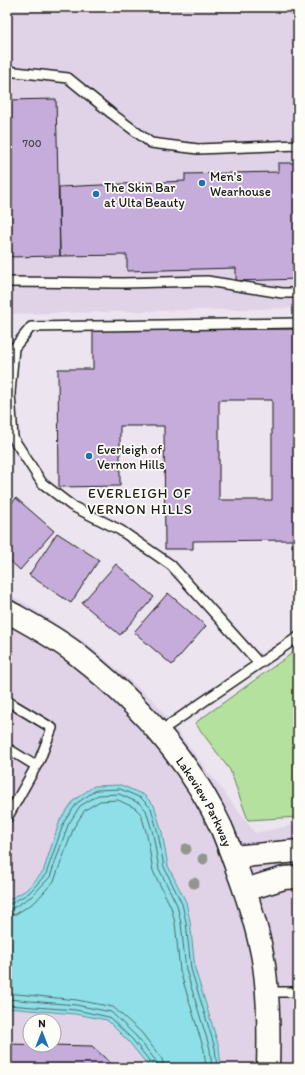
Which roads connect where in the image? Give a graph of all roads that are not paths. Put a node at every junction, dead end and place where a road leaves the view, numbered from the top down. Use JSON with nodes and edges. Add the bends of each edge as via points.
{"nodes":[{"id":1,"x":7,"y":71,"type":"edge"},
{"id":2,"x":298,"y":145,"type":"edge"},
{"id":3,"x":7,"y":282,"type":"edge"},
{"id":4,"x":298,"y":293,"type":"edge"},
{"id":5,"x":298,"y":323,"type":"edge"},
{"id":6,"x":7,"y":611,"type":"edge"},
{"id":7,"x":298,"y":637,"type":"edge"},
{"id":8,"x":260,"y":663,"type":"junction"},
{"id":9,"x":7,"y":701,"type":"edge"},
{"id":10,"x":159,"y":732,"type":"junction"},
{"id":11,"x":7,"y":748,"type":"edge"},
{"id":12,"x":36,"y":766,"type":"junction"},
{"id":13,"x":7,"y":818,"type":"edge"},
{"id":14,"x":298,"y":851,"type":"edge"},
{"id":15,"x":233,"y":857,"type":"junction"},
{"id":16,"x":298,"y":877,"type":"edge"},
{"id":17,"x":245,"y":890,"type":"junction"},
{"id":18,"x":267,"y":992,"type":"junction"},
{"id":19,"x":298,"y":992,"type":"edge"},
{"id":20,"x":268,"y":1068,"type":"edge"}],
"edges":[{"from":1,"to":2,"type":"lane","via":[[68,78],[151,142],[198,149]]},
{"from":3,"to":4,"type":"lane","via":[[207,281],[282,293]]},
{"from":5,"to":8,"type":"lane","via":[[31,327],[14,348],[10,393],[13,438],[42,483],[72,506],[120,530],[171,565]]},
{"from":6,"to":10,"type":"street","name":"Lakeview Parkway","via":[[73,651],[123,694]]},
{"from":7,"to":8,"type":"lane"},
{"from":8,"to":10,"type":"lane"},
{"from":9,"to":12,"type":"lane","via":[[52,728]]},
{"from":10,"to":15,"type":"street","name":"Lakeview Parkway","via":[[207,801]]},
{"from":11,"to":12,"type":"lane"},
{"from":12,"to":13,"type":"lane"},
{"from":14,"to":15,"type":"street"},
{"from":15,"to":17,"type":"street","name":"Lakeview Parkway"},
{"from":16,"to":17,"type":"street","via":[[284,878]]},
{"from":17,"to":18,"type":"street","name":"Lakeview Parkway","via":[[259,937]]},
{"from":18,"to":19,"type":"lane"},
{"from":18,"to":20,"type":"street","name":"Lakeview Parkway"}]}
